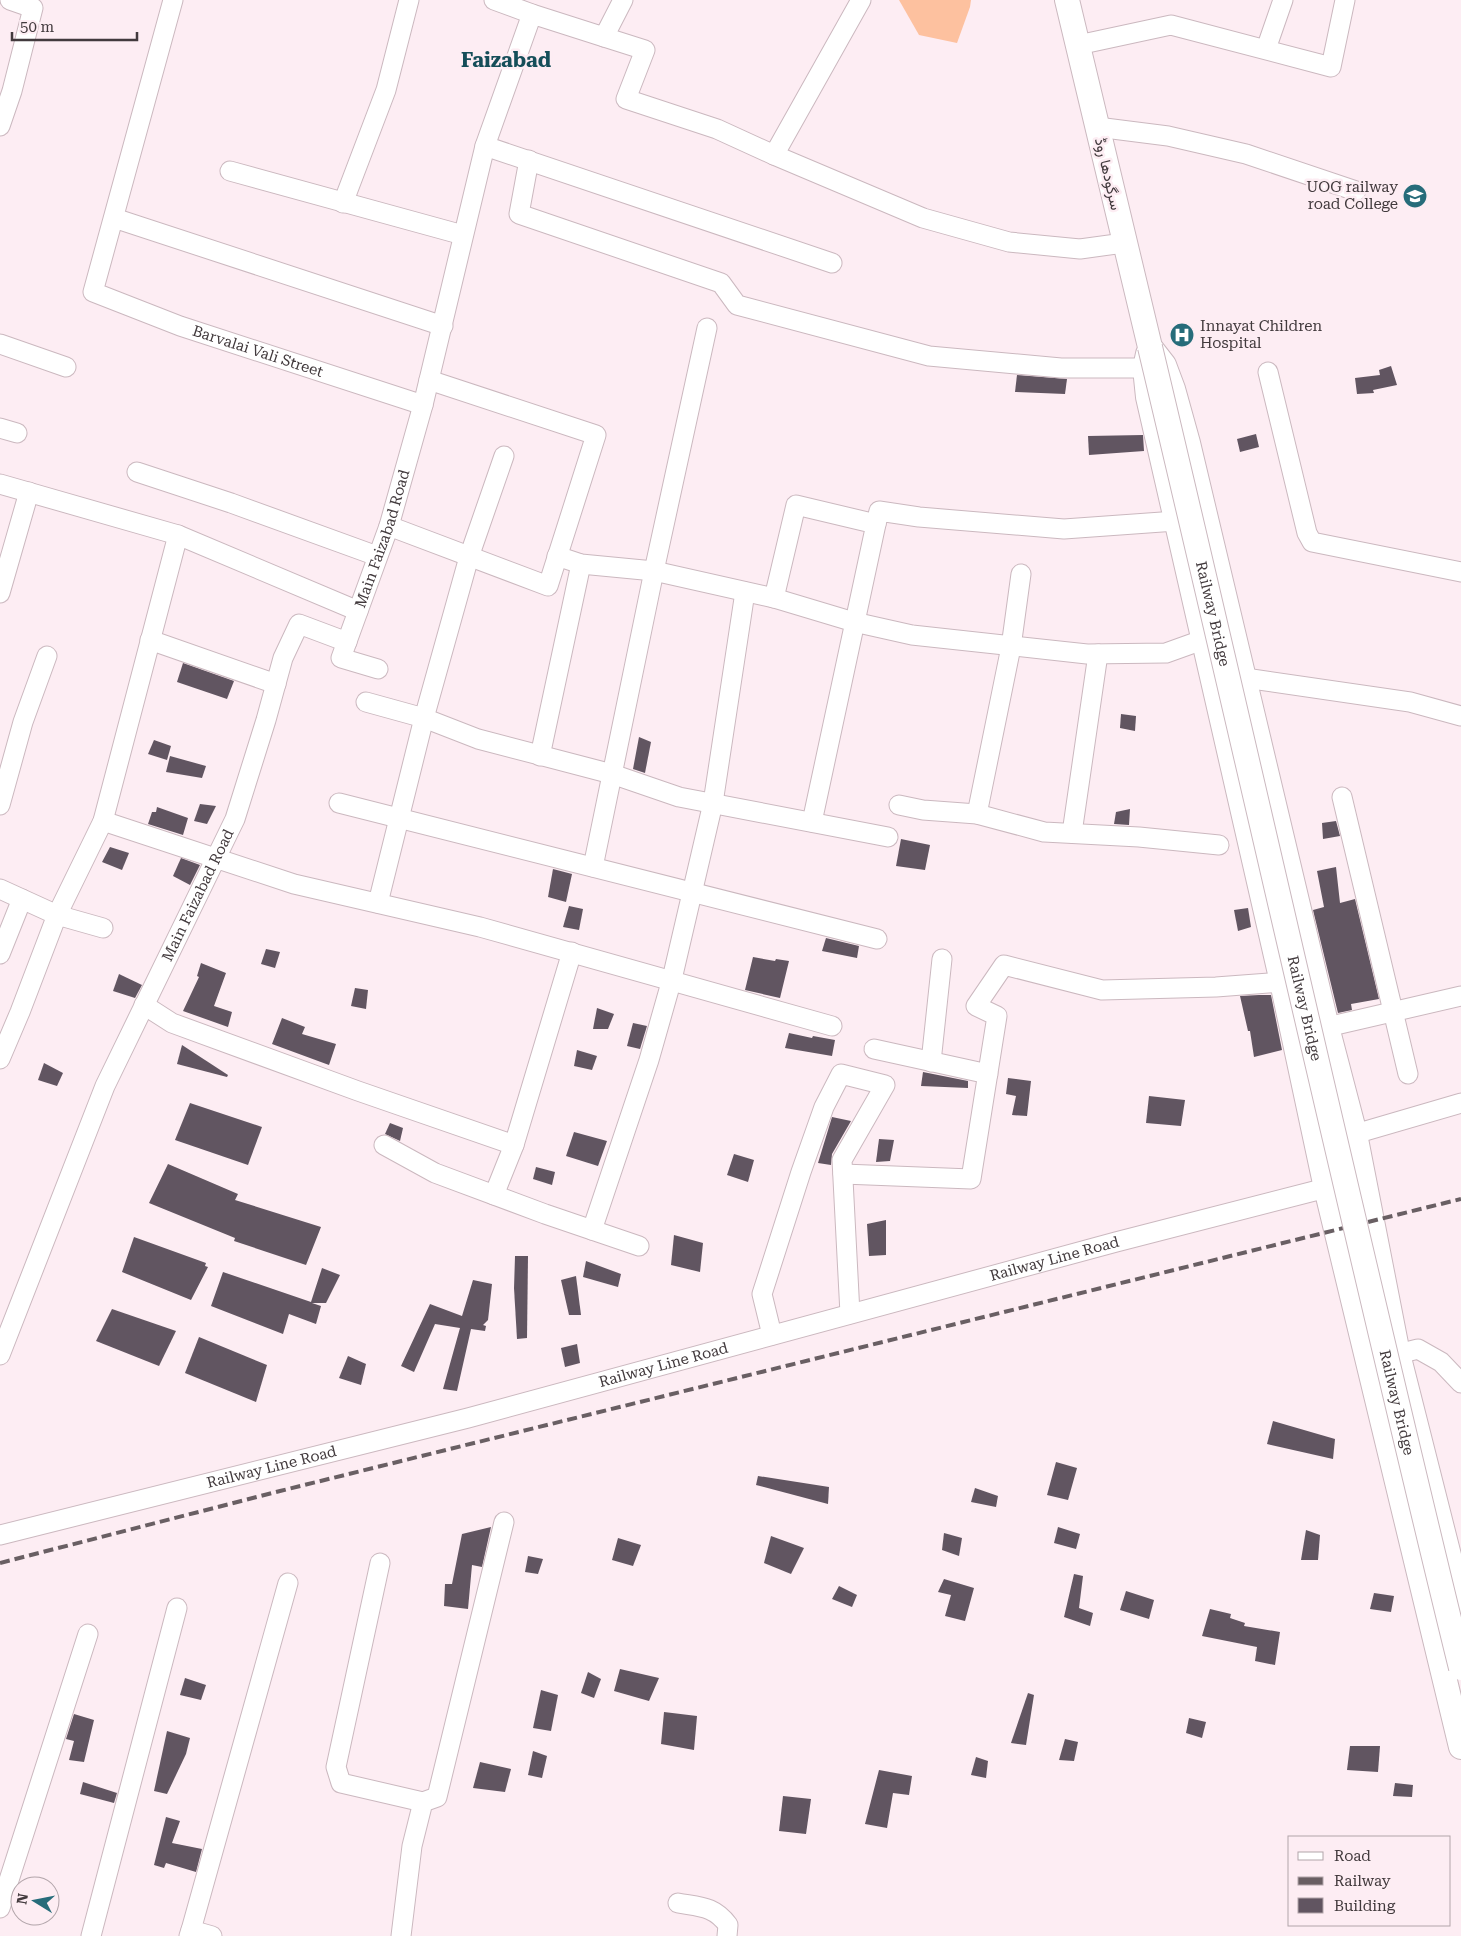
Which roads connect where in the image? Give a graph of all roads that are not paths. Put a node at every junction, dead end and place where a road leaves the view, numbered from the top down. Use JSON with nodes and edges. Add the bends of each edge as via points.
{"nodes":[{"id":1,"x":10,"y":0,"type":"edge"},
{"id":2,"x":173,"y":0,"type":"edge"},
{"id":3,"x":409,"y":0,"type":"edge"},
{"id":4,"x":494,"y":0,"type":"edge"},
{"id":5,"x":623,"y":0,"type":"edge"},
{"id":6,"x":861,"y":0,"type":"edge"},
{"id":7,"x":1067,"y":0,"type":"edge"},
{"id":8,"x":1283,"y":0,"type":"edge"},
{"id":9,"x":1345,"y":0,"type":"edge"},
{"id":10,"x":532,"y":14,"type":"junction"},
{"id":11,"x":604,"y":37,"type":"junction"},
{"id":12,"x":1078,"y":45,"type":"junction"},
{"id":13,"x":1266,"y":49,"type":"junction"},
{"id":14,"x":0,"y":126,"type":"edge"},
{"id":15,"x":1097,"y":127,"type":"junction"},
{"id":16,"x":485,"y":146,"type":"junction"},
{"id":17,"x":774,"y":155,"type":"junction"},
{"id":18,"x":530,"y":160,"type":"junction"},
{"id":19,"x":230,"y":172,"type":"dead end"},
{"id":20,"x":1356,"y":191,"type":"dead end"},
{"id":21,"x":343,"y":203,"type":"junction"},
{"id":22,"x":114,"y":218,"type":"junction"},
{"id":23,"x":463,"y":235,"type":"junction"},
{"id":24,"x":1124,"y":242,"type":"junction"},
{"id":25,"x":832,"y":263,"type":"dead end"},
{"id":26,"x":443,"y":326,"type":"junction"},
{"id":27,"x":707,"y":328,"type":"dead end"},
{"id":28,"x":0,"y":344,"type":"edge"},
{"id":29,"x":1147,"y":358,"type":"junction"},
{"id":30,"x":66,"y":367,"type":"dead end"},
{"id":31,"x":1268,"y":372,"type":"dead end"},
{"id":32,"x":429,"y":380,"type":"junction"},
{"id":33,"x":423,"y":405,"type":"junction"},
{"id":34,"x":504,"y":456,"type":"dead end"},
{"id":35,"x":137,"y":472,"type":"dead end"},
{"id":36,"x":0,"y":484,"type":"edge"},
{"id":37,"x":29,"y":492,"type":"junction"},
{"id":38,"x":1176,"y":521,"type":"junction"},
{"id":39,"x":876,"y":524,"type":"junction"},
{"id":40,"x":389,"y":526,"type":"junction"},
{"id":41,"x":178,"y":534,"type":"junction"},
{"id":42,"x":377,"y":556,"type":"junction"},
{"id":43,"x":557,"y":556,"type":"junction"},
{"id":44,"x":469,"y":557,"type":"junction"},
{"id":45,"x":581,"y":564,"type":"junction"},
{"id":46,"x":654,"y":571,"type":"junction"},
{"id":47,"x":1461,"y":572,"type":"edge"},
{"id":48,"x":1021,"y":574,"type":"dead end"},
{"id":49,"x":745,"y":592,"type":"junction"},
{"id":50,"x":0,"y":593,"type":"edge"},
{"id":51,"x":774,"y":598,"type":"junction"},
{"id":52,"x":358,"y":611,"type":"junction"},
{"id":53,"x":854,"y":622,"type":"junction"},
{"id":54,"x":1205,"y":639,"type":"junction"},
{"id":55,"x":150,"y":640,"type":"junction"},
{"id":56,"x":347,"y":642,"type":"junction"},
{"id":57,"x":1011,"y":647,"type":"junction"},
{"id":58,"x":1098,"y":654,"type":"junction"},
{"id":59,"x":47,"y":656,"type":"dead end"},
{"id":60,"x":378,"y":669,"type":"dead end"},
{"id":61,"x":1245,"y":678,"type":"junction"},
{"id":62,"x":276,"y":684,"type":"junction"},
{"id":63,"x":366,"y":702,"type":"dead end"},
{"id":64,"x":1461,"y":716,"type":"edge"},
{"id":65,"x":424,"y":718,"type":"junction"},
{"id":66,"x":540,"y":756,"type":"junction"},
{"id":67,"x":612,"y":774,"type":"junction"},
{"id":68,"x":1342,"y":797,"type":"dead end"},
{"id":69,"x":339,"y":803,"type":"dead end"},
{"id":70,"x":713,"y":803,"type":"junction"},
{"id":71,"x":0,"y":805,"type":"edge"},
{"id":72,"x":899,"y":805,"type":"dead end"},
{"id":73,"x":977,"y":814,"type":"junction"},
{"id":74,"x":398,"y":818,"type":"junction"},
{"id":75,"x":103,"y":821,"type":"junction"},
{"id":76,"x":812,"y":822,"type":"junction"},
{"id":77,"x":1072,"y":833,"type":"junction"},
{"id":78,"x":888,"y":836,"type":"dead end"},
{"id":79,"x":1219,"y":845,"type":"dead end"},
{"id":80,"x":215,"y":858,"type":"junction"},
{"id":81,"x":593,"y":867,"type":"junction"},
{"id":82,"x":0,"y":889,"type":"edge"},
{"id":83,"x":692,"y":892,"type":"junction"},
{"id":84,"x":22,"y":899,"type":"junction"},
{"id":85,"x":378,"y":903,"type":"junction"},
{"id":86,"x":57,"y":915,"type":"junction"},
{"id":87,"x":104,"y":928,"type":"dead end"},
{"id":88,"x":877,"y":939,"type":"dead end"},
{"id":89,"x":572,"y":952,"type":"junction"},
{"id":90,"x":0,"y":954,"type":"edge"},
{"id":91,"x":942,"y":959,"type":"dead end"},
{"id":92,"x":672,"y":980,"type":"junction"},
{"id":93,"x":1282,"y":982,"type":"junction"},
{"id":94,"x":1461,"y":996,"type":"edge"},
{"id":95,"x":144,"y":1005,"type":"junction"},
{"id":96,"x":1394,"y":1011,"type":"junction"},
{"id":97,"x":832,"y":1026,"type":"dead end"},
{"id":98,"x":1327,"y":1027,"type":"junction"},
{"id":99,"x":874,"y":1050,"type":"dead end"},
{"id":100,"x":0,"y":1059,"type":"edge"},
{"id":101,"x":931,"y":1062,"type":"junction"},
{"id":102,"x":988,"y":1074,"type":"junction"},
{"id":103,"x":1408,"y":1074,"type":"dead end"},
{"id":104,"x":1461,"y":1103,"type":"edge"},
{"id":105,"x":1355,"y":1134,"type":"junction"},
{"id":106,"x":384,"y":1145,"type":"dead end"},
{"id":107,"x":514,"y":1145,"type":"junction"},
{"id":108,"x":843,"y":1174,"type":"junction"},
{"id":109,"x":1326,"y":1188,"type":"junction"},
{"id":110,"x":494,"y":1195,"type":"junction"},
{"id":111,"x":592,"y":1230,"type":"junction"},
{"id":112,"x":639,"y":1246,"type":"dead end"},
{"id":113,"x":850,"y":1314,"type":"junction"},
{"id":114,"x":772,"y":1335,"type":"junction"},
{"id":115,"x":1398,"y":1354,"type":"junction"},
{"id":116,"x":0,"y":1355,"type":"edge"},
{"id":117,"x":1461,"y":1383,"type":"edge"},
{"id":118,"x":504,"y":1522,"type":"dead end"},
{"id":119,"x":0,"y":1536,"type":"edge"},
{"id":120,"x":380,"y":1563,"type":"dead end"},
{"id":121,"x":288,"y":1583,"type":"dead end"},
{"id":122,"x":1461,"y":1603,"type":"edge"},
{"id":123,"x":177,"y":1608,"type":"dead end"},
{"id":124,"x":88,"y":1634,"type":"dead end"},
{"id":125,"x":1461,"y":1668,"type":"edge"},
{"id":126,"x":1461,"y":1746,"type":"edge"},
{"id":127,"x":423,"y":1802,"type":"junction"},
{"id":128,"x":678,"y":1903,"type":"dead end"},
{"id":129,"x":0,"y":1908,"type":"edge"},
{"id":130,"x":190,"y":1933,"type":"edge"},
{"id":131,"x":91,"y":1936,"type":"edge"},
{"id":132,"x":212,"y":1936,"type":"edge"},
{"id":133,"x":400,"y":1936,"type":"edge"},
{"id":134,"x":727,"y":1936,"type":"edge"}],
"edges":[{"from":1,"to":14,"type":"street","via":[[33,8]]},
{"from":2,"to":22,"type":"street"},
{"from":3,"to":21,"type":"street","via":[[386,90]]},
{"from":4,"to":10,"type":"street"},
{"from":5,"to":11,"type":"street"},
{"from":6,"to":17,"type":"street"},
{"from":7,"to":12,"type":"main road","name":"سرگودھا روڈ"},
{"from":8,"to":13,"type":"street"},
{"from":9,"to":13,"type":"street","via":[[1331,67]]},
{"from":10,"to":11,"type":"street"},
{"from":10,"to":16,"type":"street","name":"Main Faizabad Road"},
{"from":11,"to":17,"type":"street","via":[[645,50],[626,99],[717,129]]},
{"from":12,"to":13,"type":"street","via":[[1171,26]]},
{"from":12,"to":15,"type":"main road","name":"سرگودھا روڈ"},
{"from":15,"to":20,"type":"street","via":[[1168,136],[1246,154]]},
{"from":15,"to":24,"type":"main road","name":"سرگودھا روڈ"},
{"from":16,"to":18,"type":"street"},
{"from":16,"to":23,"type":"street","name":"Main Faizabad Road"},
{"from":17,"to":24,"type":"street","via":[[923,218],[1009,242],[1080,249]]},
{"from":18,"to":25,"type":"street"},
{"from":18,"to":29,"type":"street","via":[[519,214],[721,283],[737,305],[929,356],[1061,368]]},
{"from":19,"to":21,"type":"street"},
{"from":21,"to":23,"type":"street"},
{"from":22,"to":26,"type":"street"},
{"from":22,"to":33,"type":"street","name":"Barvalai Vali Street","via":[[93,292],[180,326]]},
{"from":23,"to":26,"type":"street","name":"Main Faizabad Road"},
{"from":24,"to":29,"type":"main road","name":"سرگودھا روڈ"},
{"from":26,"to":32,"type":"street","name":"Main Faizabad Road"},
{"from":27,"to":46,"type":"street"},
{"from":28,"to":30,"type":"street"},
{"from":29,"to":38,"type":"main road","via":[[1148,397]]},
{"from":29,"to":61,"type":"main road","via":[[1164,365],[1173,389]]},
{"from":29,"to":125,"type":"main road","name":"Railway Bridge","bridge":true,"via":[[1202,566],[1396,1404]]},
{"from":31,"to":47,"type":"street","via":[[1307,533],[1312,542]]},
{"from":32,"to":33,"type":"street","name":"Main Faizabad Road"},
{"from":32,"to":43,"type":"street","via":[[596,435]]},
{"from":33,"to":40,"type":"street","name":"Main Faizabad Road"},
{"from":34,"to":44,"type":"street"},
{"from":35,"to":42,"type":"street"},
{"from":36,"to":37,"type":"street"},
{"from":37,"to":41,"type":"street"},
{"from":37,"to":50,"type":"street"},
{"from":38,"to":39,"type":"street","via":[[1064,529],[879,512]]},
{"from":38,"to":54,"type":"main road"},
{"from":39,"to":51,"type":"street","via":[[796,505]]},
{"from":39,"to":53,"type":"street"},
{"from":40,"to":42,"type":"street","name":"Main Faizabad Road"},
{"from":40,"to":44,"type":"street"},
{"from":41,"to":52,"type":"street"},
{"from":41,"to":55,"type":"street"},
{"from":42,"to":52,"type":"street","name":"Main Faizabad Road"},
{"from":43,"to":44,"type":"street","via":[[548,586]]},
{"from":43,"to":45,"type":"street"},
{"from":44,"to":65,"type":"street"},
{"from":45,"to":46,"type":"street"},
{"from":45,"to":66,"type":"street"},
{"from":46,"to":49,"type":"street"},
{"from":46,"to":67,"type":"street"},
{"from":48,"to":57,"type":"street"},
{"from":49,"to":51,"type":"street"},
{"from":49,"to":70,"type":"street"},
{"from":51,"to":53,"type":"street"},
{"from":52,"to":56,"type":"street","name":"Main Faizabad Road"},
{"from":53,"to":57,"type":"street","via":[[912,635]]},
{"from":53,"to":76,"type":"street"},
{"from":54,"to":58,"type":"street","via":[[1166,653]]},
{"from":54,"to":93,"type":"main road"},
{"from":55,"to":62,"type":"street"},
{"from":55,"to":75,"type":"street"},
{"from":56,"to":60,"type":"street","via":[[341,658]]},
{"from":56,"to":62,"type":"street","name":"Main Faizabad Road","via":[[299,624],[283,658]]},
{"from":57,"to":58,"type":"street"},
{"from":57,"to":73,"type":"street"},
{"from":58,"to":77,"type":"street"},
{"from":59,"to":71,"type":"street","via":[[23,722]]},
{"from":61,"to":64,"type":"street","via":[[1410,702]]},
{"from":61,"to":98,"type":"main road"},
{"from":62,"to":80,"type":"street","name":"Main Faizabad Road","via":[[235,819]]},
{"from":63,"to":65,"type":"street"},
{"from":65,"to":66,"type":"street","via":[[478,739]]},
{"from":65,"to":74,"type":"street"},
{"from":66,"to":67,"type":"street"},
{"from":67,"to":70,"type":"street","via":[[679,797]]},
{"from":67,"to":81,"type":"street"},
{"from":68,"to":96,"type":"street"},
{"from":69,"to":74,"type":"street"},
{"from":70,"to":76,"type":"street"},
{"from":70,"to":83,"type":"street"},
{"from":72,"to":73,"type":"street"},
{"from":73,"to":77,"type":"street","via":[[1044,832]]},
{"from":74,"to":81,"type":"street"},
{"from":74,"to":85,"type":"street"},
{"from":75,"to":80,"type":"street"},
{"from":75,"to":86,"type":"street"},
{"from":76,"to":78,"type":"street"},
{"from":77,"to":79,"type":"street"},
{"from":80,"to":85,"type":"street","via":[[294,884]]},
{"from":80,"to":95,"type":"street","name":"Main Faizabad Road"},
{"from":81,"to":83,"type":"street"},
{"from":82,"to":84,"type":"street"},
{"from":83,"to":88,"type":"street"},
{"from":83,"to":92,"type":"street"},
{"from":84,"to":86,"type":"street"},
{"from":84,"to":90,"type":"street"},
{"from":85,"to":89,"type":"street"},
{"from":86,"to":87,"type":"street"},
{"from":86,"to":100,"type":"street"},
{"from":89,"to":92,"type":"street"},
{"from":89,"to":107,"type":"street"},
{"from":91,"to":101,"type":"street"},
{"from":92,"to":97,"type":"street"},
{"from":92,"to":111,"type":"street"},
{"from":93,"to":102,"type":"street","via":[[1102,990],[1004,965],[976,1006],[997,1016]]},
{"from":93,"to":109,"type":"main road"},
{"from":94,"to":96,"type":"street"},
{"from":95,"to":107,"type":"street","via":[[172,1023]]},
{"from":95,"to":116,"type":"street","name":"Main Faizabad Road","via":[[105,1086]]},
{"from":96,"to":98,"type":"street"},
{"from":96,"to":103,"type":"street"},
{"from":98,"to":105,"type":"main road"},
{"from":99,"to":101,"type":"street"},
{"from":101,"to":102,"type":"street"},
{"from":102,"to":108,"type":"street","via":[[972,1179]]},
{"from":104,"to":105,"type":"street"},
{"from":105,"to":115,"type":"main road"},
{"from":106,"to":110,"type":"street","via":[[436,1173]]},
{"from":107,"to":110,"type":"street"},
{"from":108,"to":113,"type":"street"},
{"from":108,"to":114,"type":"street","via":[[842,1160],[885,1085],[842,1074],[824,1107],[762,1294]]},
{"from":109,"to":113,"type":"street","name":"Railway Line Road"},
{"from":109,"to":126,"type":"main road"},
{"from":110,"to":111,"type":"street"},
{"from":111,"to":112,"type":"street"},
{"from":113,"to":114,"type":"street","name":"Railway Line Road"},
{"from":114,"to":119,"type":"street","name":"Railway Line Road","via":[[468,1418]]},
{"from":115,"to":117,"type":"street","via":[[1418,1349],[1441,1362]]},
{"from":115,"to":122,"type":"main road"},
{"from":118,"to":127,"type":"street","via":[[437,1798]]},
{"from":120,"to":127,"type":"street","via":[[336,1767],[341,1783]]},
{"from":121,"to":130,"type":"street"},
{"from":123,"to":131,"type":"street"},
{"from":124,"to":129,"type":"street"},
{"from":127,"to":133,"type":"street","via":[[412,1846]]},
{"from":128,"to":134,"type":"street","via":[[711,1909],[728,1925]]},
{"from":130,"to":132,"type":"street"}]}
